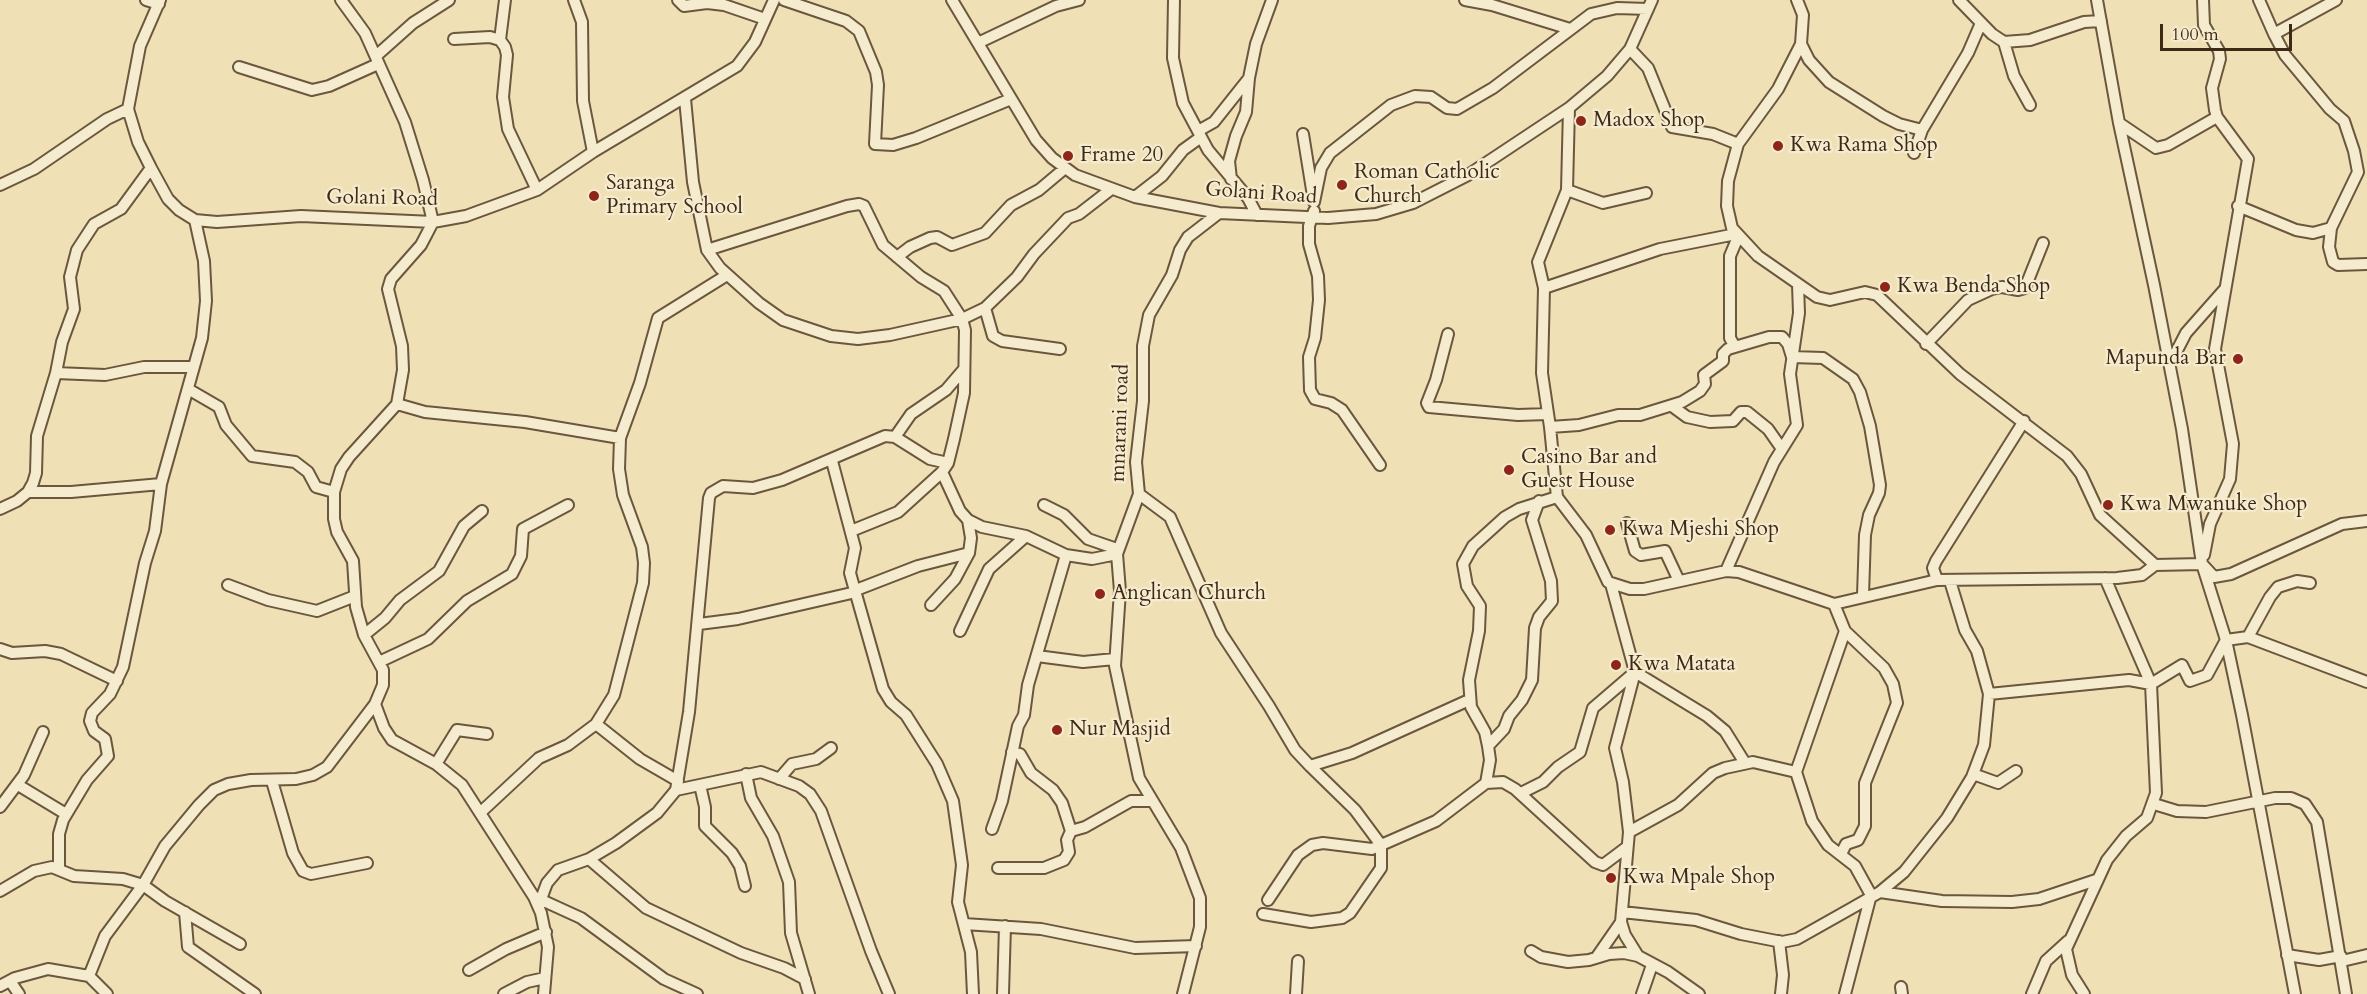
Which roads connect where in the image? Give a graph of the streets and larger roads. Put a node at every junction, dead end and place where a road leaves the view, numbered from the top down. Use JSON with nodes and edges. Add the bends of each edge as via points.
{"nodes":[{"id":1,"x":146,"y":0,"type":"edge"},
{"id":2,"x":341,"y":0,"type":"edge"},
{"id":3,"x":449,"y":0,"type":"edge"},
{"id":4,"x":505,"y":0,"type":"edge"},
{"id":5,"x":574,"y":0,"type":"edge"},
{"id":6,"x":678,"y":0,"type":"edge"},
{"id":7,"x":774,"y":0,"type":"edge"},
{"id":8,"x":784,"y":0,"type":"edge"},
{"id":9,"x":952,"y":0,"type":"edge"},
{"id":10,"x":1079,"y":0,"type":"edge"},
{"id":11,"x":1174,"y":0,"type":"edge"},
{"id":12,"x":1272,"y":0,"type":"edge"},
{"id":13,"x":1465,"y":0,"type":"edge"},
{"id":14,"x":1797,"y":0,"type":"edge"},
{"id":15,"x":1959,"y":0,"type":"edge"},
{"id":16,"x":2097,"y":0,"type":"edge"},
{"id":17,"x":2203,"y":0,"type":"edge"},
{"id":18,"x":2259,"y":0,"type":"edge"},
{"id":19,"x":2336,"y":0,"type":"edge"},
{"id":20,"x":160,"y":2,"type":"edge"},
{"id":21,"x":1650,"y":4,"type":"edge"},
{"id":22,"x":765,"y":19,"type":"junction"},
{"id":23,"x":2101,"y":21,"type":"junction"},
{"id":24,"x":1981,"y":23,"type":"junction"},
{"id":25,"x":1570,"y":29,"type":"junction"},
{"id":26,"x":2274,"y":34,"type":"junction"},
{"id":27,"x":454,"y":39,"type":"dead end"},
{"id":28,"x":500,"y":40,"type":"junction"},
{"id":29,"x":980,"y":42,"type":"junction"},
{"id":30,"x":2004,"y":42,"type":"junction"},
{"id":31,"x":1801,"y":44,"type":"junction"},
{"id":32,"x":1630,"y":49,"type":"junction"},
{"id":33,"x":377,"y":60,"type":"junction"},
{"id":34,"x":239,"y":67,"type":"dead end"},
{"id":35,"x":1249,"y":78,"type":"junction"},
{"id":36,"x":685,"y":99,"type":"junction"},
{"id":37,"x":1011,"y":99,"type":"junction"},
{"id":38,"x":2030,"y":105,"type":"dead end"},
{"id":39,"x":1569,"y":108,"type":"junction"},
{"id":40,"x":128,"y":109,"type":"junction"},
{"id":41,"x":2217,"y":117,"type":"junction"},
{"id":42,"x":2119,"y":123,"type":"junction"},
{"id":43,"x":1922,"y":130,"type":"junction"},
{"id":44,"x":1199,"y":134,"type":"junction"},
{"id":45,"x":1303,"y":134,"type":"dead end"},
{"id":46,"x":1738,"y":144,"type":"junction"},
{"id":47,"x":593,"y":152,"type":"junction"},
{"id":48,"x":1914,"y":153,"type":"dead end"},
{"id":49,"x":151,"y":168,"type":"junction"},
{"id":50,"x":1064,"y":169,"type":"junction"},
{"id":51,"x":1231,"y":180,"type":"junction"},
{"id":52,"x":0,"y":185,"type":"edge"},
{"id":53,"x":1567,"y":189,"type":"junction"},
{"id":54,"x":537,"y":190,"type":"junction"},
{"id":55,"x":1110,"y":190,"type":"junction"},
{"id":56,"x":1646,"y":194,"type":"dead end"},
{"id":57,"x":1136,"y":197,"type":"junction"},
{"id":58,"x":1314,"y":202,"type":"junction"},
{"id":59,"x":2238,"y":206,"type":"junction"},
{"id":60,"x":1219,"y":213,"type":"junction"},
{"id":61,"x":1257,"y":215,"type":"junction"},
{"id":62,"x":1313,"y":218,"type":"junction"},
{"id":63,"x":195,"y":220,"type":"junction"},
{"id":64,"x":433,"y":222,"type":"junction"},
{"id":65,"x":2331,"y":228,"type":"junction"},
{"id":66,"x":1737,"y":236,"type":"junction"},
{"id":67,"x":2043,"y":243,"type":"dead end"},
{"id":68,"x":707,"y":250,"type":"junction"},
{"id":69,"x":897,"y":257,"type":"junction"},
{"id":70,"x":2367,"y":264,"type":"edge"},
{"id":71,"x":727,"y":275,"type":"junction"},
{"id":72,"x":1798,"y":285,"type":"junction"},
{"id":73,"x":2226,"y":287,"type":"junction"},
{"id":74,"x":1544,"y":288,"type":"junction"},
{"id":75,"x":985,"y":308,"type":"junction"},
{"id":76,"x":962,"y":319,"type":"junction"},
{"id":77,"x":1448,"y":334,"type":"dead end"},
{"id":78,"x":1926,"y":344,"type":"junction"},
{"id":79,"x":1735,"y":347,"type":"junction"},
{"id":80,"x":1060,"y":349,"type":"dead end"},
{"id":81,"x":1792,"y":357,"type":"junction"},
{"id":82,"x":2170,"y":365,"type":"junction"},
{"id":83,"x":192,"y":368,"type":"junction"},
{"id":84,"x":964,"y":369,"type":"junction"},
{"id":85,"x":56,"y":373,"type":"junction"},
{"id":86,"x":188,"y":389,"type":"junction"},
{"id":87,"x":397,"y":404,"type":"junction"},
{"id":88,"x":1672,"y":406,"type":"junction"},
{"id":89,"x":1548,"y":414,"type":"junction"},
{"id":90,"x":2024,"y":421,"type":"junction"},
{"id":91,"x":1550,"y":427,"type":"junction"},
{"id":92,"x":895,"y":437,"type":"junction"},
{"id":93,"x":620,"y":438,"type":"junction"},
{"id":94,"x":1782,"y":449,"type":"junction"},
{"id":95,"x":832,"y":461,"type":"junction"},
{"id":96,"x":1380,"y":465,"type":"dead end"},
{"id":97,"x":945,"y":468,"type":"junction"},
{"id":98,"x":161,"y":484,"type":"junction"},
{"id":99,"x":28,"y":492,"type":"junction"},
{"id":100,"x":334,"y":492,"type":"junction"},
{"id":101,"x":1139,"y":494,"type":"junction"},
{"id":102,"x":1557,"y":497,"type":"junction"},
{"id":103,"x":1539,"y":501,"type":"junction"},
{"id":104,"x":568,"y":505,"type":"dead end"},
{"id":105,"x":1044,"y":505,"type":"dead end"},
{"id":106,"x":0,"y":509,"type":"edge"},
{"id":107,"x":482,"y":511,"type":"dead end"},
{"id":108,"x":968,"y":520,"type":"junction"},
{"id":109,"x":2367,"y":521,"type":"edge"},
{"id":110,"x":1627,"y":524,"type":"dead end"},
{"id":111,"x":851,"y":531,"type":"junction"},
{"id":112,"x":1026,"y":536,"type":"junction"},
{"id":113,"x":1117,"y":551,"type":"junction"},
{"id":114,"x":969,"y":553,"type":"junction"},
{"id":115,"x":1066,"y":555,"type":"junction"},
{"id":116,"x":2202,"y":564,"type":"junction"},
{"id":117,"x":2155,"y":566,"type":"junction"},
{"id":118,"x":1726,"y":571,"type":"junction"},
{"id":119,"x":2105,"y":578,"type":"junction"},
{"id":120,"x":1937,"y":580,"type":"junction"},
{"id":121,"x":1679,"y":581,"type":"junction"},
{"id":122,"x":1950,"y":581,"type":"junction"},
{"id":123,"x":2310,"y":583,"type":"dead end"},
{"id":124,"x":1611,"y":584,"type":"junction"},
{"id":125,"x":228,"y":585,"type":"dead end"},
{"id":126,"x":856,"y":591,"type":"junction"},
{"id":127,"x":1863,"y":595,"type":"junction"},
{"id":128,"x":355,"y":596,"type":"junction"},
{"id":129,"x":1834,"y":604,"type":"junction"},
{"id":130,"x":931,"y":605,"type":"dead end"},
{"id":131,"x":699,"y":624,"type":"junction"},
{"id":132,"x":960,"y":631,"type":"dead end"},
{"id":133,"x":1845,"y":631,"type":"junction"},
{"id":134,"x":364,"y":635,"type":"junction"},
{"id":135,"x":2248,"y":637,"type":"junction"},
{"id":136,"x":2226,"y":640,"type":"junction"},
{"id":137,"x":0,"y":649,"type":"edge"},
{"id":138,"x":1037,"y":656,"type":"junction"},
{"id":139,"x":1115,"y":659,"type":"junction"},
{"id":140,"x":380,"y":662,"type":"junction"},
{"id":141,"x":1635,"y":672,"type":"junction"},
{"id":142,"x":117,"y":681,"type":"junction"},
{"id":143,"x":2367,"y":682,"type":"edge"},
{"id":144,"x":2151,"y":684,"type":"junction"},
{"id":145,"x":1989,"y":694,"type":"junction"},
{"id":146,"x":1469,"y":700,"type":"junction"},
{"id":147,"x":375,"y":704,"type":"junction"},
{"id":148,"x":596,"y":724,"type":"junction"},
{"id":149,"x":43,"y":732,"type":"dead end"},
{"id":150,"x":487,"y":734,"type":"dead end"},
{"id":151,"x":1488,"y":746,"type":"junction"},
{"id":152,"x":831,"y":748,"type":"dead end"},
{"id":153,"x":1012,"y":752,"type":"junction"},
{"id":154,"x":1745,"y":763,"type":"junction"},
{"id":155,"x":436,"y":764,"type":"junction"},
{"id":156,"x":1311,"y":766,"type":"junction"},
{"id":157,"x":2016,"y":771,"type":"dead end"},
{"id":158,"x":1796,"y":772,"type":"junction"},
{"id":159,"x":746,"y":774,"type":"junction"},
{"id":160,"x":1973,"y":774,"type":"junction"},
{"id":161,"x":779,"y":779,"type":"junction"},
{"id":162,"x":272,"y":781,"type":"junction"},
{"id":163,"x":1486,"y":783,"type":"junction"},
{"id":164,"x":700,"y":784,"type":"junction"},
{"id":165,"x":18,"y":785,"type":"junction"},
{"id":166,"x":677,"y":785,"type":"junction"},
{"id":167,"x":1521,"y":793,"type":"junction"},
{"id":168,"x":2260,"y":800,"type":"junction"},
{"id":169,"x":1151,"y":801,"type":"junction"},
{"id":170,"x":2154,"y":804,"type":"junction"},
{"id":171,"x":0,"y":807,"type":"edge"},
{"id":172,"x":481,"y":812,"type":"junction"},
{"id":173,"x":66,"y":814,"type":"junction"},
{"id":174,"x":992,"y":829,"type":"dead end"},
{"id":175,"x":1071,"y":831,"type":"junction"},
{"id":176,"x":1629,"y":832,"type":"junction"},
{"id":177,"x":1381,"y":845,"type":"junction"},
{"id":178,"x":1627,"y":847,"type":"junction"},
{"id":179,"x":1841,"y":854,"type":"junction"},
{"id":180,"x":589,"y":859,"type":"junction"},
{"id":181,"x":367,"y":863,"type":"dead end"},
{"id":182,"x":1603,"y":865,"type":"junction"},
{"id":183,"x":59,"y":868,"type":"junction"},
{"id":184,"x":998,"y":868,"type":"dead end"},
{"id":185,"x":1624,"y":868,"type":"junction"},
{"id":186,"x":2096,"y":880,"type":"junction"},
{"id":187,"x":142,"y":885,"type":"junction"},
{"id":188,"x":745,"y":886,"type":"dead end"},
{"id":189,"x":1,"y":888,"type":"edge"},
{"id":190,"x":1875,"y":893,"type":"junction"},
{"id":191,"x":538,"y":898,"type":"junction"},
{"id":192,"x":1268,"y":900,"type":"dead end"},
{"id":193,"x":185,"y":912,"type":"junction"},
{"id":194,"x":1263,"y":914,"type":"dead end"},
{"id":195,"x":1622,"y":917,"type":"junction"},
{"id":196,"x":964,"y":924,"type":"junction"},
{"id":197,"x":1005,"y":926,"type":"junction"},
{"id":198,"x":546,"y":932,"type":"junction"},
{"id":199,"x":2070,"y":940,"type":"junction"},
{"id":200,"x":1779,"y":941,"type":"junction"},
{"id":201,"x":240,"y":944,"type":"dead end"},
{"id":202,"x":1196,"y":946,"type":"junction"},
{"id":203,"x":1531,"y":951,"type":"dead end"},
{"id":204,"x":2288,"y":955,"type":"junction"},
{"id":205,"x":2367,"y":955,"type":"edge"},
{"id":206,"x":1638,"y":956,"type":"junction"},
{"id":207,"x":1596,"y":958,"type":"junction"},
{"id":208,"x":2342,"y":958,"type":"junction"},
{"id":209,"x":1298,"y":961,"type":"dead end"},
{"id":210,"x":1652,"y":964,"type":"junction"},
{"id":211,"x":470,"y":970,"type":"dead end"},
{"id":212,"x":89,"y":976,"type":"junction"},
{"id":213,"x":545,"y":978,"type":"junction"},
{"id":214,"x":805,"y":979,"type":"junction"},
{"id":215,"x":5,"y":983,"type":"edge"},
{"id":216,"x":19,"y":994,"type":"edge"},
{"id":217,"x":107,"y":994,"type":"edge"},
{"id":218,"x":255,"y":994,"type":"edge"},
{"id":219,"x":504,"y":994,"type":"edge"},
{"id":220,"x":544,"y":994,"type":"edge"},
{"id":221,"x":697,"y":994,"type":"edge"},
{"id":222,"x":809,"y":994,"type":"edge"},
{"id":223,"x":889,"y":994,"type":"edge"},
{"id":224,"x":973,"y":994,"type":"edge"},
{"id":225,"x":1003,"y":994,"type":"edge"},
{"id":226,"x":1183,"y":994,"type":"edge"},
{"id":227,"x":1296,"y":994,"type":"edge"},
{"id":228,"x":1642,"y":994,"type":"edge"},
{"id":229,"x":1698,"y":994,"type":"edge"},
{"id":230,"x":1781,"y":994,"type":"edge"},
{"id":231,"x":1845,"y":994,"type":"edge"},
{"id":232,"x":2032,"y":994,"type":"edge"},
{"id":233,"x":2084,"y":994,"type":"edge"},
{"id":234,"x":2295,"y":994,"type":"edge"},
{"id":235,"x":2346,"y":994,"type":"edge"}],
"edges":[{"from":1,"to":20,"type":"street"},
{"from":2,"to":33,"type":"street","via":[[365,33]]},
{"from":3,"to":33,"type":"street","via":[[413,23]]},
{"from":4,"to":28,"type":"street"},
{"from":5,"to":47,"type":"street","via":[[582,22],[583,101]]},
{"from":6,"to":22,"type":"street","via":[[684,6],[724,5]]},
{"from":7,"to":22,"type":"street","name":"Golani Road"},
{"from":8,"to":37,"type":"street","via":[[846,21],[859,31],[879,85],[875,144],[893,145],[916,138]]},
{"from":9,"to":29,"type":"street","name":"Golani Road"},
{"from":10,"to":29,"type":"street","via":[[1056,6]]},
{"from":11,"to":44,"type":"street","via":[[1176,78],[1183,103]]},
{"from":12,"to":35,"type":"street"},
{"from":13,"to":25,"type":"street"},
{"from":14,"to":31,"type":"street","via":[[1803,15]]},
{"from":15,"to":24,"type":"street"},
{"from":16,"to":23,"type":"street"},
{"from":17,"to":41,"type":"street","via":[[2204,24],[2220,59],[2212,88]]},
{"from":18,"to":26,"type":"street"},
{"from":19,"to":26,"type":"street"},
{"from":20,"to":40,"type":"street","via":[[140,46]]},
{"from":21,"to":25,"type":"street","via":[[1601,11]]},
{"from":21,"to":32,"type":"street","name":"Golani Road"},
{"from":22,"to":36,"type":"street","name":"Golani Road","via":[[755,42],[737,66]]},
{"from":23,"to":30,"type":"street","via":[[2084,22],[2030,40]]},
{"from":23,"to":42,"type":"street"},
{"from":24,"to":30,"type":"street"},
{"from":24,"to":43,"type":"street","via":[[1968,53]]},
{"from":25,"to":58,"type":"street","via":[[1493,88],[1457,109],[1447,108],[1431,97],[1415,96],[1390,105],[1330,153],[1321,168]]},
{"from":26,"to":65,"type":"street","via":[[2285,55],[2344,121],[2354,151],[2358,172]]},
{"from":27,"to":28,"type":"street"},
{"from":28,"to":54,"type":"street","via":[[507,55],[503,97],[508,129]]},
{"from":29,"to":37,"type":"street","name":"Golani Road"},
{"from":30,"to":38,"type":"street","via":[[2014,76]]},
{"from":31,"to":43,"type":"street","via":[[1809,60],[1829,82],[1882,116]]},
{"from":31,"to":46,"type":"street","via":[[1778,89]]},
{"from":32,"to":39,"type":"street","name":"Golani Road","via":[[1607,76]]},
{"from":32,"to":46,"type":"street","via":[[1648,68],[1672,127],[1713,134]]},
{"from":33,"to":34,"type":"street","via":[[329,86],[312,90]]},
{"from":33,"to":64,"type":"street","via":[[411,140]]},
{"from":35,"to":44,"type":"street","via":[[1214,122]]},
{"from":35,"to":51,"type":"street","via":[[1246,112],[1229,161]]},
{"from":36,"to":47,"type":"street","name":"Golani Road"},
{"from":36,"to":68,"type":"street","via":[[693,183]]},
{"from":37,"to":50,"type":"street","name":"Golani Road","via":[[1036,140]]},
{"from":39,"to":53,"type":"street"},
{"from":39,"to":62,"type":"street","name":"Golani Road","via":[[1468,176],[1413,203],[1376,214]]},
{"from":40,"to":49,"type":"street"},
{"from":40,"to":52,"type":"street","via":[[34,169]]},
{"from":41,"to":42,"type":"street","via":[[2156,148]]},
{"from":41,"to":59,"type":"street","via":[[2248,159]]},
{"from":42,"to":82,"type":"street"},
{"from":43,"to":48,"type":"street"},
{"from":44,"to":51,"type":"street"},
{"from":44,"to":57,"type":"street","via":[[1162,176]]},
{"from":45,"to":58,"type":"street"},
{"from":46,"to":66,"type":"street","via":[[1727,192],[1729,219]]},
{"from":47,"to":54,"type":"street","name":"Golani Road"},
{"from":49,"to":63,"type":"street","via":[[168,199]]},
{"from":49,"to":85,"type":"street","via":[[131,198],[94,224],[76,250],[70,277],[74,309]]},
{"from":50,"to":55,"type":"street","name":"Golani Road"},
{"from":50,"to":69,"type":"street","via":[[1039,190],[1011,205],[985,233],[952,245],[938,237],[930,238]]},
{"from":51,"to":61,"type":"street"},
{"from":53,"to":56,"type":"street","via":[[1604,202]]},
{"from":53,"to":74,"type":"street","via":[[1538,262]]},
{"from":54,"to":64,"type":"street","name":"Golani Road","via":[[466,216]]},
{"from":55,"to":57,"type":"street","name":"Golani Road"},
{"from":55,"to":75,"type":"street","via":[[1068,218]]},
{"from":57,"to":60,"type":"street","name":"Golani Road"},
{"from":58,"to":62,"type":"street"},
{"from":59,"to":65,"type":"street","via":[[2296,230],[2313,233]]},
{"from":59,"to":73,"type":"street"},
{"from":60,"to":61,"type":"street","name":"Golani Road"},
{"from":60,"to":101,"type":"street","name":"mnarani road","via":[[1184,244],[1149,315],[1143,346],[1143,401],[1136,462]]},
{"from":61,"to":62,"type":"street","name":"Golani Road"},
{"from":62,"to":96,"type":"street","via":[[1309,244],[1318,276],[1319,300],[1309,357],[1310,390],[1315,399],[1332,403],[1342,411]]},
{"from":63,"to":64,"type":"street","name":"Golani Road","via":[[300,216]]},
{"from":63,"to":83,"type":"street","via":[[204,261],[206,310]]},
{"from":64,"to":87,"type":"street","via":[[421,245],[391,279],[388,289],[402,346],[403,370]]},
{"from":65,"to":70,"type":"street","via":[[2329,247],[2333,262],[2343,266]]},
{"from":66,"to":72,"type":"street"},
{"from":66,"to":74,"type":"street","via":[[1660,249]]},
{"from":66,"to":79,"type":"street","via":[[1730,256],[1730,338]]},
{"from":67,"to":78,"type":"street","via":[[2025,288],[1999,287],[1972,297]]},
{"from":68,"to":69,"type":"street","via":[[859,204],[869,214],[883,245]]},
{"from":68,"to":71,"type":"street"},
{"from":69,"to":76,"type":"street","via":[[944,291]]},
{"from":71,"to":76,"type":"street","via":[[783,320],[831,336],[858,339],[890,335]]},
{"from":71,"to":93,"type":"street","via":[[658,318]]},
{"from":72,"to":78,"type":"street","via":[[1830,300],[1865,292],[1877,295]]},
{"from":72,"to":81,"type":"street"},
{"from":73,"to":82,"type":"street","via":[[2186,333]]},
{"from":73,"to":116,"type":"street","via":[[2215,350],[2232,432],[2232,461],[2230,479],[2210,524]]},
{"from":74,"to":89,"type":"street","via":[[1542,373]]},
{"from":75,"to":76,"type":"street"},
{"from":75,"to":80,"type":"street","via":[[993,336],[1002,341]]},
{"from":76,"to":84,"type":"street"},
{"from":77,"to":89,"type":"street","via":[[1429,407]]},
{"from":78,"to":90,"type":"street"},
{"from":79,"to":81,"type":"street","via":[[1769,337],[1782,338]]},
{"from":79,"to":88,"type":"street","via":[[1704,375],[1705,384],[1700,391]]},
{"from":81,"to":94,"type":"street","via":[[1790,374],[1798,422]]},
{"from":81,"to":127,"type":"street","via":[[1817,356],[1833,364],[1853,379],[1865,405],[1880,493],[1865,535]]},
{"from":82,"to":116,"type":"street"},
{"from":83,"to":85,"type":"street","via":[[144,367],[105,375]]},
{"from":83,"to":86,"type":"street"},
{"from":84,"to":92,"type":"street","via":[[946,390],[911,414]]},
{"from":84,"to":97,"type":"street","via":[[961,412]]},
{"from":85,"to":99,"type":"street","via":[[37,436],[36,473]]},
{"from":86,"to":98,"type":"street"},
{"from":86,"to":100,"type":"street","via":[[219,407],[226,424],[252,456],[295,462],[308,472],[316,487]]},
{"from":87,"to":93,"type":"street","via":[[425,412],[525,422]]},
{"from":87,"to":100,"type":"street","via":[[349,457]]},
{"from":88,"to":91,"type":"street"},
{"from":88,"to":94,"type":"street","via":[[1687,417],[1710,422],[1732,421],[1748,412],[1768,429]]},
{"from":89,"to":91,"type":"street"},
{"from":90,"to":117,"type":"street","via":[[2075,465],[2100,515]]},
{"from":90,"to":120,"type":"street","via":[[1936,561],[1933,568]]},
{"from":91,"to":102,"type":"street"},
{"from":92,"to":95,"type":"street","via":[[885,436]]},
{"from":92,"to":97,"type":"street"},
{"from":93,"to":148,"type":"street","via":[[623,495],[642,547],[643,583],[614,695]]},
{"from":94,"to":118,"type":"street","via":[[1732,550]]},
{"from":95,"to":111,"type":"street"},
{"from":95,"to":131,"type":"street","via":[[753,488],[723,486],[711,493]]},
{"from":97,"to":108,"type":"street","via":[[960,511]]},
{"from":97,"to":111,"type":"street","via":[[898,512]]},
{"from":98,"to":99,"type":"street"},
{"from":98,"to":142,"type":"street","via":[[155,531],[128,652]]},
{"from":99,"to":106,"type":"street"},
{"from":100,"to":128,"type":"street","via":[[334,519],[353,561]]},
{"from":101,"to":113,"type":"street","name":"mnarani road"},
{"from":101,"to":156,"type":"street","via":[[1170,517],[1221,633],[1290,743]]},
{"from":102,"to":103,"type":"street"},
{"from":102,"to":124,"type":"street","via":[[1586,535],[1603,576]]},
{"from":103,"to":146,"type":"street","via":[[1505,518],[1473,546],[1463,564],[1464,575],[1480,606],[1470,661]]},
{"from":103,"to":151,"type":"street","via":[[1532,520],[1551,581],[1552,601],[1535,628],[1532,680],[1504,729]]},
{"from":104,"to":140,"type":"street","via":[[523,529],[521,556],[512,574],[467,601],[428,639]]},
{"from":105,"to":113,"type":"street","via":[[1064,515],[1088,539]]},
{"from":107,"to":134,"type":"street","via":[[464,526],[439,571],[400,600]]},
{"from":108,"to":112,"type":"street"},
{"from":108,"to":114,"type":"street"},
{"from":109,"to":116,"type":"street","via":[[2342,524],[2231,574],[2214,577]]},
{"from":110,"to":121,"type":"street","via":[[1635,551],[1641,555],[1665,551]]},
{"from":111,"to":126,"type":"street","via":[[855,548],[850,573]]},
{"from":112,"to":115,"type":"street"},
{"from":112,"to":132,"type":"street","via":[[989,569]]},
{"from":113,"to":115,"type":"street","via":[[1092,559]]},
{"from":113,"to":139,"type":"street","name":"mnarani road","via":[[1120,591]]},
{"from":114,"to":126,"type":"street","via":[[918,566]]},
{"from":114,"to":130,"type":"street","via":[[955,579]]},
{"from":115,"to":138,"type":"street"},
{"from":116,"to":117,"type":"street"},
{"from":116,"to":136,"type":"street"},
{"from":117,"to":119,"type":"street","via":[[2142,575]]},
{"from":118,"to":121,"type":"street"},
{"from":118,"to":129,"type":"street","via":[[1778,583]]},
{"from":119,"to":122,"type":"street"},
{"from":119,"to":144,"type":"street"},
{"from":120,"to":122,"type":"street"},
{"from":120,"to":127,"type":"street"},
{"from":121,"to":124,"type":"street","via":[[1644,589]]},
{"from":122,"to":145,"type":"street"},
{"from":123,"to":135,"type":"street","via":[[2297,581],[2278,587]]},
{"from":124,"to":141,"type":"street"},
{"from":125,"to":128,"type":"street","via":[[268,600],[317,611]]},
{"from":126,"to":131,"type":"street","via":[[738,619]]},
{"from":126,"to":196,"type":"street","via":[[883,688],[906,715],[937,764],[953,801],[962,865],[958,902]]},
{"from":127,"to":129,"type":"street"},
{"from":128,"to":134,"type":"street"},
{"from":129,"to":133,"type":"street"},
{"from":131,"to":166,"type":"street"},
{"from":133,"to":158,"type":"street"},
{"from":133,"to":179,"type":"street","via":[[1884,668],[1897,703],[1865,783],[1865,826],[1858,840],[1846,844]]},
{"from":134,"to":140,"type":"street"},
{"from":135,"to":136,"type":"street"},
{"from":135,"to":143,"type":"street"},
{"from":136,"to":144,"type":"street","via":[[2212,667],[2200,679],[2190,681],[2182,665]]},
{"from":136,"to":168,"type":"street"},
{"from":137,"to":142,"type":"street","via":[[12,654],[61,654]]},
{"from":138,"to":139,"type":"street","via":[[1083,662]]},
{"from":138,"to":153,"type":"street"},
{"from":139,"to":169,"type":"street","name":"mnarani road","via":[[1139,778]]},
{"from":140,"to":147,"type":"street","via":[[383,685]]},
{"from":141,"to":154,"type":"street","via":[[1725,731]]},
{"from":141,"to":167,"type":"street","via":[[1593,708],[1580,752],[1543,782]]},
{"from":141,"to":176,"type":"street","via":[[1615,748]]},
{"from":142,"to":173,"type":"street","via":[[90,721],[94,731],[105,739],[108,756]]},
{"from":144,"to":145,"type":"street","via":[[2129,680]]},
{"from":144,"to":170,"type":"street"},
{"from":145,"to":160,"type":"street","via":[[1984,745]]},
{"from":146,"to":151,"type":"street"},
{"from":146,"to":156,"type":"street","via":[[1352,753]]},
{"from":147,"to":155,"type":"street","via":[[392,740]]},
{"from":147,"to":162,"type":"street","via":[[327,767],[304,777]]},
{"from":148,"to":166,"type":"street"},
{"from":148,"to":172,"type":"street","via":[[568,745],[539,758]]},
{"from":149,"to":165,"type":"street"},
{"from":150,"to":155,"type":"street","via":[[457,730]]},
{"from":151,"to":163,"type":"street"},
{"from":152,"to":161,"type":"street","via":[[816,759],[792,764]]},
{"from":153,"to":174,"type":"street"},
{"from":153,"to":175,"type":"street","via":[[1020,754],[1031,773],[1053,790],[1062,803]]},
{"from":154,"to":158,"type":"street","via":[[1763,762]]},
{"from":154,"to":176,"type":"street","via":[[1713,773],[1678,805]]},
{"from":155,"to":172,"type":"street","via":[[462,785]]},
{"from":156,"to":177,"type":"street","via":[[1355,810]]},
{"from":157,"to":160,"type":"street","via":[[1998,783]]},
{"from":158,"to":179,"type":"street","via":[[1812,821],[1828,845]]},
{"from":159,"to":161,"type":"street","via":[[761,772]]},
{"from":159,"to":164,"type":"street"},
{"from":159,"to":214,"type":"street","via":[[751,798],[773,836],[789,882],[791,933]]},
{"from":160,"to":190,"type":"street","via":[[1947,818],[1919,854],[1904,872]]},
{"from":161,"to":223,"type":"street","via":[[799,786],[816,800]]},
{"from":162,"to":181,"type":"street","via":[[293,853],[303,871]]},
{"from":162,"to":187,"type":"street","via":[[251,780],[214,790],[165,846]]},
{"from":163,"to":167,"type":"street","via":[[1503,782]]},
{"from":163,"to":177,"type":"street","via":[[1436,821]]},
{"from":164,"to":166,"type":"street"},
{"from":164,"to":188,"type":"street","via":[[705,826],[732,853]]},
{"from":165,"to":171,"type":"street"},
{"from":165,"to":173,"type":"street"},
{"from":166,"to":180,"type":"street","via":[[657,813]]},
{"from":167,"to":182,"type":"street","via":[[1590,858]]},
{"from":168,"to":170,"type":"street","via":[[2206,812]]},
{"from":168,"to":204,"type":"street"},
{"from":168,"to":208,"type":"street","via":[[2291,798],[2305,804],[2317,822]]},
{"from":169,"to":175,"type":"street","via":[[1131,801]]},
{"from":169,"to":202,"type":"street","name":"mnarani road","via":[[1181,848],[1195,882],[1201,910]]},
{"from":170,"to":186,"type":"street","via":[[2147,818],[2115,847]]},
{"from":172,"to":191,"type":"street","via":[[504,855]]},
{"from":173,"to":183,"type":"street","via":[[59,834]]},
{"from":175,"to":184,"type":"street","via":[[1064,860],[1044,868]]},
{"from":176,"to":178,"type":"street"},
{"from":177,"to":192,"type":"street","via":[[1368,849],[1312,845],[1298,855]]},
{"from":177,"to":194,"type":"street","via":[[1381,868],[1350,913],[1342,918],[1311,922]]},
{"from":178,"to":182,"type":"street"},
{"from":178,"to":185,"type":"street"},
{"from":179,"to":190,"type":"street"},
{"from":180,"to":191,"type":"street","via":[[558,870]]},
{"from":180,"to":214,"type":"street","via":[[646,908]]},
{"from":182,"to":185,"type":"street"},
{"from":183,"to":187,"type":"street","via":[[74,876],[123,879]]},
{"from":183,"to":189,"type":"street","via":[[34,871]]},
{"from":185,"to":195,"type":"street"},
{"from":186,"to":190,"type":"street","via":[[2040,899],[2013,902],[1942,901]]},
{"from":186,"to":199,"type":"street"},
{"from":187,"to":193,"type":"street"},
{"from":187,"to":212,"type":"street","via":[[105,936]]},
{"from":190,"to":200,"type":"street","via":[[1797,939]]},
{"from":190,"to":231,"type":"street"},
{"from":191,"to":198,"type":"street"},
{"from":191,"to":221,"type":"street","via":[[581,918],[664,979]]},
{"from":193,"to":201,"type":"street"},
{"from":193,"to":218,"type":"street","via":[[188,947]]},
{"from":195,"to":200,"type":"street","via":[[1696,920]]},
{"from":195,"to":206,"type":"street","via":[[1624,935]]},
{"from":195,"to":207,"type":"street"},
{"from":196,"to":197,"type":"street"},
{"from":196,"to":224,"type":"street","via":[[971,952]]},
{"from":197,"to":202,"type":"street","via":[[1041,929],[1135,948]]},
{"from":197,"to":225,"type":"street"},
{"from":198,"to":211,"type":"street"},
{"from":198,"to":213,"type":"street"},
{"from":199,"to":232,"type":"street","via":[[2046,961]]},
{"from":199,"to":233,"type":"street","via":[[2066,958]]},
{"from":200,"to":230,"type":"street"},
{"from":202,"to":226,"type":"street","name":"mnarani road"},
{"from":203,"to":207,"type":"street","via":[[1555,961]]},
{"from":204,"to":208,"type":"street","via":[[2319,960]]},
{"from":204,"to":234,"type":"street"},
{"from":205,"to":208,"type":"street"},
{"from":206,"to":207,"type":"street","via":[[1624,953]]},
{"from":206,"to":210,"type":"street"},
{"from":208,"to":235,"type":"street"},
{"from":209,"to":227,"type":"street"},
{"from":210,"to":228,"type":"street"},
{"from":210,"to":229,"type":"street"},
{"from":212,"to":215,"type":"street","via":[[48,969]]},
{"from":212,"to":217,"type":"street"},
{"from":213,"to":219,"type":"street"},
{"from":213,"to":220,"type":"street"},
{"from":214,"to":222,"type":"street"},
{"from":215,"to":216,"type":"street"}]}
